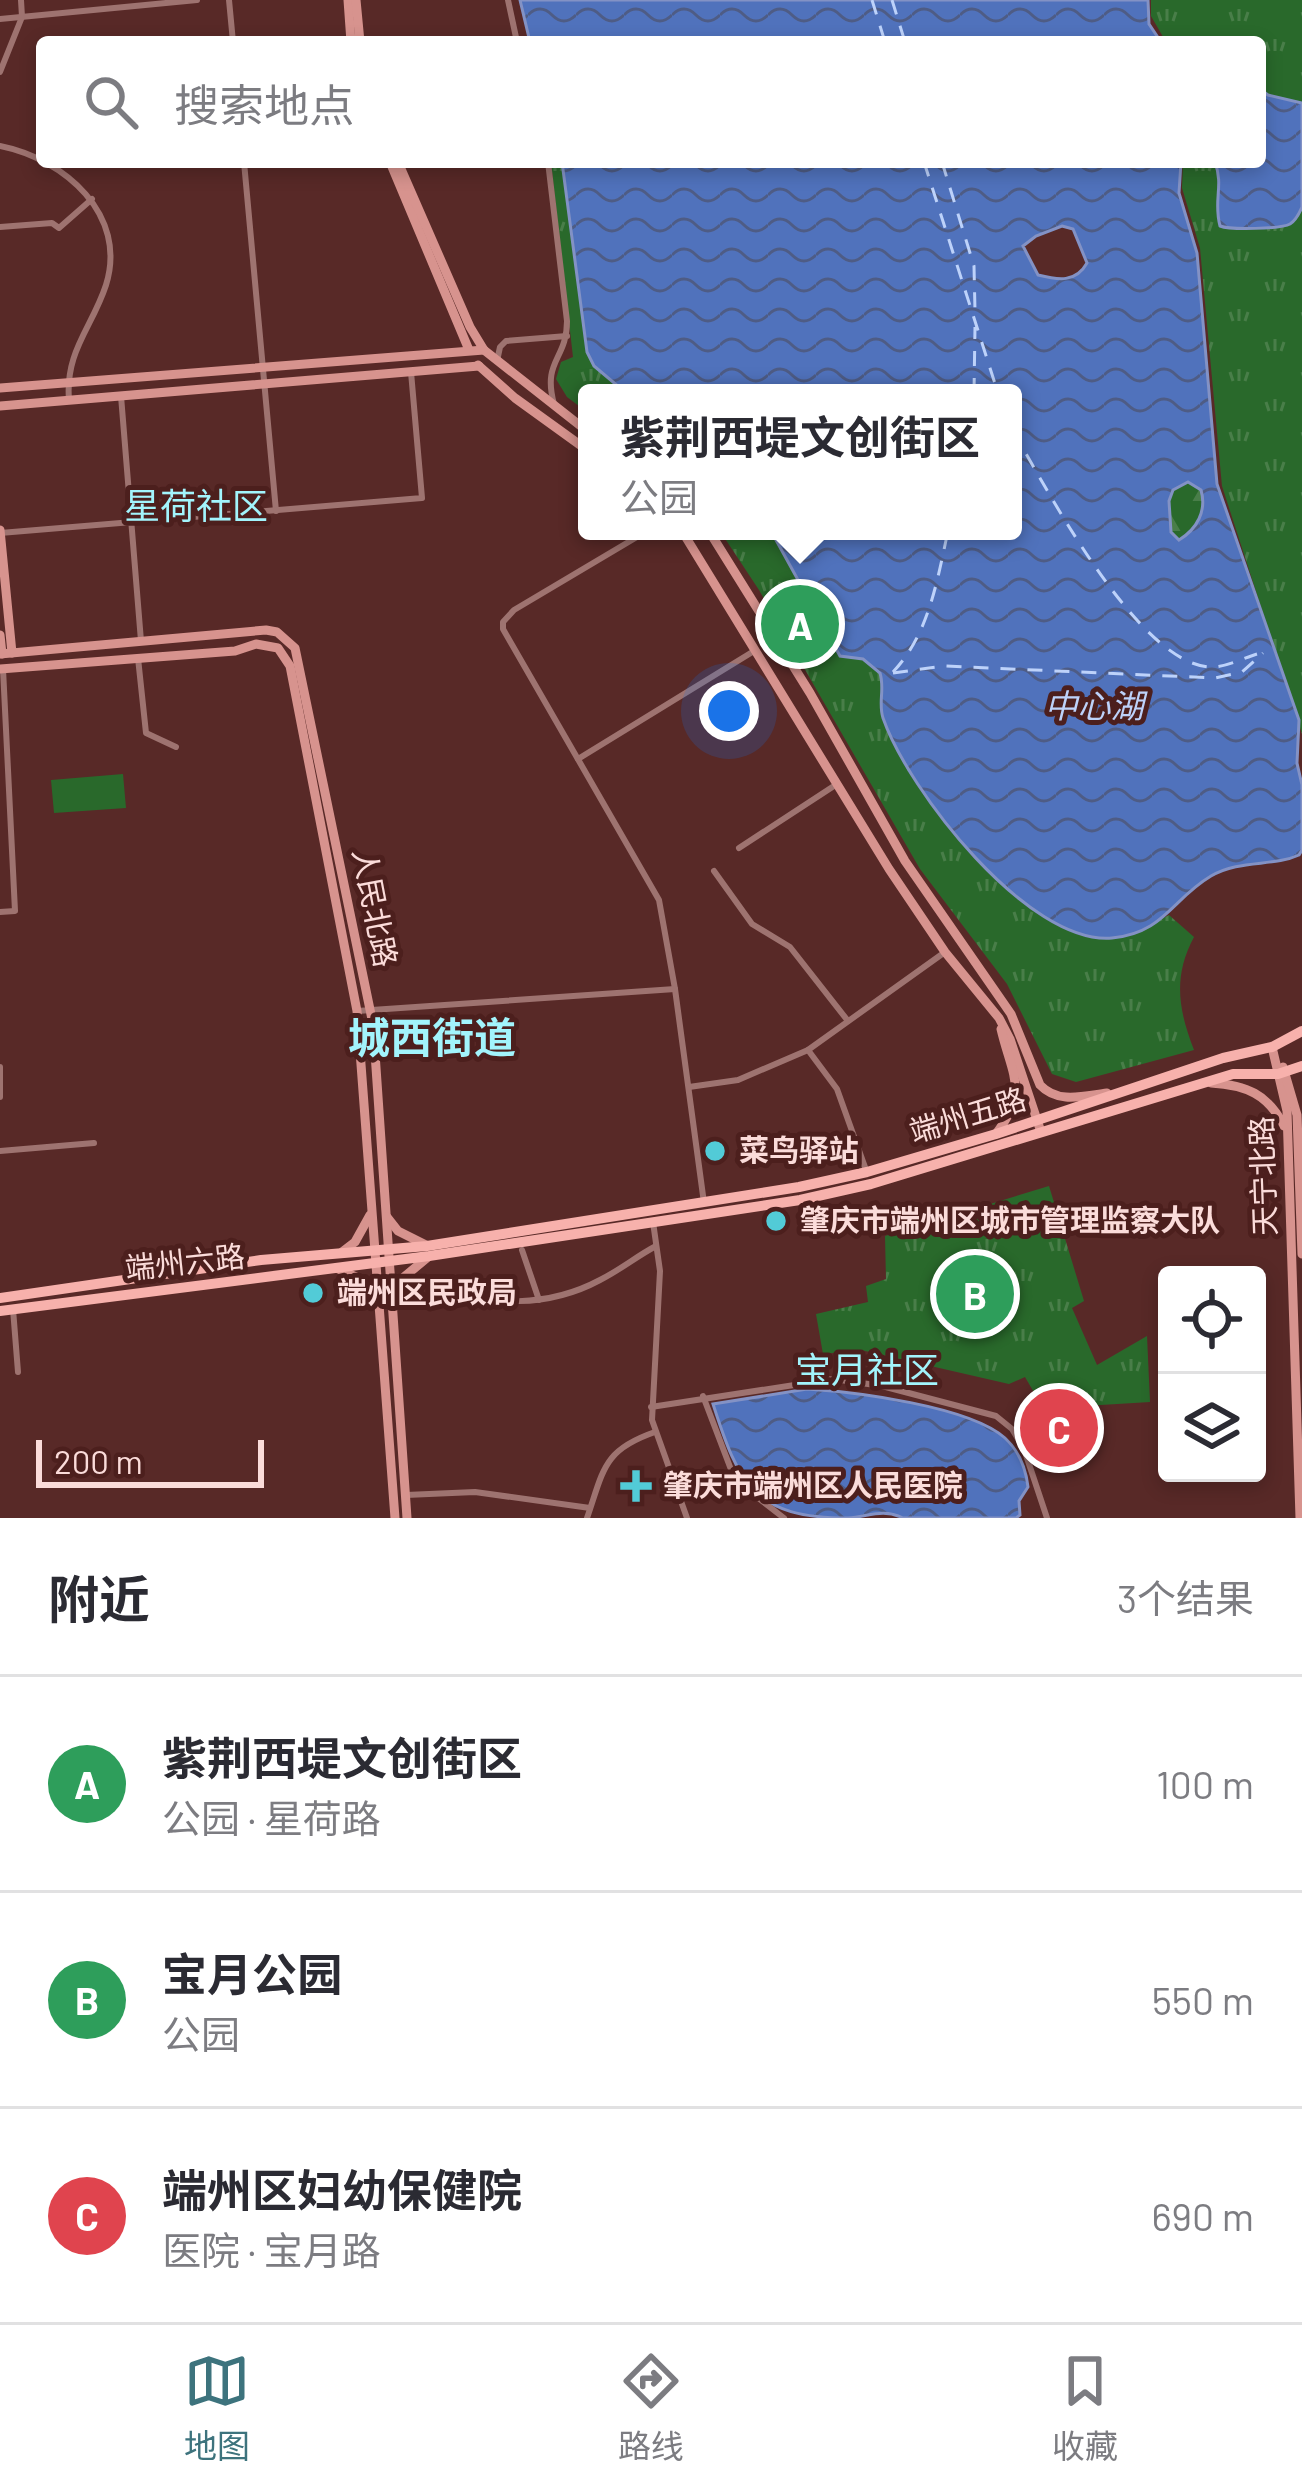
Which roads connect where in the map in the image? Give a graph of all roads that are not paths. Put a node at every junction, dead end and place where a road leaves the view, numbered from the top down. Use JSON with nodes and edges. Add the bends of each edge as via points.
{"nodes":[{"id":1,"x":21,"y":0,"type":"edge"},
{"id":2,"x":82,"y":0,"type":"edge"},
{"id":3,"x":197,"y":0,"type":"edge"},
{"id":4,"x":230,"y":0,"type":"edge"},
{"id":5,"x":352,"y":0,"type":"edge"},
{"id":6,"x":508,"y":0,"type":"edge"},
{"id":7,"x":144,"y":2,"type":"edge"},
{"id":8,"x":83,"y":10,"type":"junction"},
{"id":9,"x":22,"y":16,"type":"junction"},
{"id":10,"x":0,"y":19,"type":"edge"},
{"id":11,"x":233,"y":36,"type":"edge"},
{"id":12,"x":355,"y":36,"type":"edge"},
{"id":13,"x":516,"y":36,"type":"edge"},
{"id":14,"x":0,"y":72,"type":"edge"},
{"id":15,"x":0,"y":146,"type":"edge"},
{"id":16,"x":36,"y":160,"type":"edge"},
{"id":17,"x":51,"y":168,"type":"edge"},
{"id":18,"x":245,"y":168,"type":"edge"},
{"id":19,"x":396,"y":168,"type":"edge"},
{"id":20,"x":397,"y":168,"type":"edge"},
{"id":21,"x":549,"y":168,"type":"edge"},
{"id":22,"x":92,"y":199,"type":"junction"},
{"id":23,"x":0,"y":227,"type":"edge"},
{"id":24,"x":567,"y":336,"type":"junction"},
{"id":25,"x":468,"y":349,"type":"junction"},
{"id":26,"x":450,"y":350,"type":"junction"},
{"id":27,"x":484,"y":350,"type":"junction"},
{"id":28,"x":497,"y":362,"type":"junction"},
{"id":29,"x":262,"y":366,"type":"junction"},
{"id":30,"x":479,"y":366,"type":"junction"},
{"id":31,"x":453,"y":368,"type":"junction"},
{"id":32,"x":411,"y":372,"type":"junction"},
{"id":33,"x":67,"y":383,"type":"junction"},
{"id":34,"x":264,"y":384,"type":"junction"},
{"id":35,"x":524,"y":384,"type":"junction"},
{"id":36,"x":0,"y":388,"type":"edge"},
{"id":37,"x":122,"y":396,"type":"junction"},
{"id":38,"x":515,"y":398,"type":"junction"},
{"id":39,"x":69,"y":400,"type":"junction"},
{"id":40,"x":0,"y":406,"type":"edge"},
{"id":41,"x":556,"y":407,"type":"junction"},
{"id":42,"x":578,"y":423,"type":"edge"},
{"id":43,"x":578,"y":444,"type":"edge"},
{"id":44,"x":277,"y":511,"type":"junction"},
{"id":45,"x":131,"y":522,"type":"junction"},
{"id":46,"x":0,"y":532,"type":"edge"},
{"id":47,"x":632,"y":540,"type":"edge"},
{"id":48,"x":688,"y":540,"type":"edge"},
{"id":49,"x":715,"y":540,"type":"edge"},
{"id":50,"x":745,"y":585,"type":"junction"},
{"id":51,"x":723,"y":597,"type":"junction"},
{"id":52,"x":0,"y":635,"type":"edge"},
{"id":53,"x":141,"y":641,"type":"junction"},
{"id":54,"x":756,"y":650,"type":"junction"},
{"id":55,"x":4,"y":654,"type":"edge"},
{"id":56,"x":138,"y":658,"type":"junction"},
{"id":57,"x":2,"y":669,"type":"edge"},
{"id":58,"x":810,"y":693,"type":"junction"},
{"id":59,"x":789,"y":705,"type":"junction"},
{"id":60,"x":176,"y":747,"type":"dead end"},
{"id":61,"x":578,"y":759,"type":"junction"},
{"id":62,"x":837,"y":784,"type":"junction"},
{"id":63,"x":739,"y":848,"type":"dead end"},
{"id":64,"x":714,"y":871,"type":"dead end"},
{"id":65,"x":0,"y":912,"type":"edge"},
{"id":66,"x":945,"y":952,"type":"junction"},
{"id":67,"x":675,"y":989,"type":"junction"},
{"id":68,"x":370,"y":1010,"type":"junction"},
{"id":69,"x":357,"y":1011,"type":"junction"},
{"id":70,"x":999,"y":1018,"type":"junction"},
{"id":71,"x":848,"y":1021,"type":"junction"},
{"id":72,"x":1302,"y":1031,"type":"edge"},
{"id":73,"x":1272,"y":1046,"type":"junction"},
{"id":74,"x":808,"y":1050,"type":"junction"},
{"id":75,"x":1302,"y":1066,"type":"edge"},
{"id":76,"x":0,"y":1067,"type":"edge"},
{"id":77,"x":1282,"y":1074,"type":"junction"},
{"id":78,"x":1203,"y":1083,"type":"junction"},
{"id":79,"x":689,"y":1087,"type":"junction"},
{"id":80,"x":1118,"y":1092,"type":"junction"},
{"id":81,"x":0,"y":1096,"type":"edge"},
{"id":82,"x":1302,"y":1101,"type":"edge"},
{"id":83,"x":1297,"y":1115,"type":"junction"},
{"id":84,"x":1039,"y":1126,"type":"junction"},
{"id":85,"x":1287,"y":1131,"type":"junction"},
{"id":86,"x":996,"y":1134,"type":"junction"},
{"id":87,"x":94,"y":1143,"type":"dead end"},
{"id":88,"x":0,"y":1150,"type":"edge"},
{"id":89,"x":866,"y":1172,"type":"junction"},
{"id":90,"x":704,"y":1214,"type":"junction"},
{"id":91,"x":379,"y":1216,"type":"junction"},
{"id":92,"x":653,"y":1222,"type":"junction"},
{"id":93,"x":1302,"y":1245,"type":"edge"},
{"id":94,"x":656,"y":1246,"type":"junction"},
{"id":95,"x":522,"y":1250,"type":"dead end"},
{"id":96,"x":428,"y":1251,"type":"junction"},
{"id":97,"x":342,"y":1252,"type":"junction"},
{"id":98,"x":1302,"y":1254,"type":"edge"},
{"id":99,"x":382,"y":1256,"type":"junction"},
{"id":100,"x":336,"y":1268,"type":"junction"},
{"id":101,"x":435,"y":1290,"type":"dead end"},
{"id":102,"x":0,"y":1298,"type":"edge"},
{"id":103,"x":378,"y":1299,"type":"junction"},
{"id":104,"x":539,"y":1300,"type":"junction"},
{"id":105,"x":392,"y":1304,"type":"junction"},
{"id":106,"x":7,"y":1310,"type":"edge"},
{"id":107,"x":18,"y":1372,"type":"dead end"},
{"id":108,"x":703,"y":1396,"type":"junction"},
{"id":109,"x":651,"y":1407,"type":"junction"},
{"id":110,"x":656,"y":1432,"type":"junction"},
{"id":111,"x":406,"y":1495,"type":"junction"},
{"id":112,"x":590,"y":1508,"type":"junction"},
{"id":113,"x":395,"y":1518,"type":"edge"},
{"id":114,"x":407,"y":1518,"type":"edge"},
{"id":115,"x":587,"y":1518,"type":"edge"},
{"id":116,"x":687,"y":1518,"type":"edge"},
{"id":117,"x":784,"y":1518,"type":"edge"},
{"id":118,"x":1047,"y":1518,"type":"edge"},
{"id":119,"x":1300,"y":1518,"type":"edge"}],
"edges":[{"from":1,"to":9,"type":"street"},
{"from":2,"to":8,"type":"street"},
{"from":3,"to":7,"type":"street"},
{"from":4,"to":11,"type":"street"},
{"from":5,"to":12,"type":"street"},
{"from":6,"to":13,"type":"street"},
{"from":7,"to":8,"type":"street"},
{"from":8,"to":9,"type":"street"},
{"from":9,"to":10,"type":"street"},
{"from":9,"to":14,"type":"street"},
{"from":15,"to":16,"type":"street"},
{"from":17,"to":22,"type":"street"},
{"from":18,"to":29,"type":"street"},
{"from":19,"to":25,"type":"street"},
{"from":20,"to":27,"type":"street"},
{"from":21,"to":24,"type":"street"},
{"from":22,"to":23,"type":"street","via":[[59,228]]},
{"from":22,"to":33,"type":"street","via":[[108,226],[107,281]]},
{"from":24,"to":28,"type":"street","via":[[506,341]]},
{"from":24,"to":41,"type":"street","via":[[550,370]]},
{"from":25,"to":26,"type":"street"},
{"from":25,"to":27,"type":"street"},
{"from":25,"to":30,"type":"street"},
{"from":26,"to":29,"type":"street"},
{"from":26,"to":31,"type":"street"},
{"from":27,"to":28,"type":"street"},
{"from":28,"to":35,"type":"street"},
{"from":29,"to":33,"type":"street"},
{"from":29,"to":34,"type":"street"},
{"from":30,"to":31,"type":"street"},
{"from":30,"to":38,"type":"street"},
{"from":31,"to":32,"type":"street"},
{"from":32,"to":34,"type":"street"},
{"from":32,"to":44,"type":"street","via":[[422,498]]},
{"from":33,"to":36,"type":"street"},
{"from":33,"to":39,"type":"street"},
{"from":34,"to":37,"type":"street"},
{"from":34,"to":44,"type":"street"},
{"from":35,"to":38,"type":"street"},
{"from":35,"to":41,"type":"street"},
{"from":37,"to":39,"type":"street"},
{"from":37,"to":45,"type":"street"},
{"from":38,"to":43,"type":"street"},
{"from":39,"to":40,"type":"street"},
{"from":41,"to":42,"type":"street"},
{"from":44,"to":45,"type":"street"},
{"from":45,"to":46,"type":"street"},
{"from":45,"to":53,"type":"street"},
{"from":46,"to":55,"type":"street"},
{"from":47,"to":61,"type":"street","via":[[502,622]]},
{"from":48,"to":51,"type":"street"},
{"from":49,"to":50,"type":"street"},
{"from":50,"to":51,"type":"street"},
{"from":50,"to":58,"type":"street"},
{"from":51,"to":54,"type":"street"},
{"from":52,"to":55,"type":"street"},
{"from":53,"to":55,"type":"street","name":"人民北路"},
{"from":53,"to":68,"type":"street","name":"人民北路","via":[[277,632],[295,648]]},
{"from":54,"to":59,"type":"street"},
{"from":54,"to":61,"type":"street"},
{"from":56,"to":57,"type":"street"},
{"from":56,"to":60,"type":"street","via":[[146,733]]},
{"from":56,"to":69,"type":"street","name":"人民北路","via":[[256,644],[284,654]]},
{"from":57,"to":65,"type":"street","via":[[15,911]]},
{"from":58,"to":59,"type":"street"},
{"from":58,"to":80,"type":"street","via":[[905,861],[1011,1014],[1040,1085],[1061,1097]]},
{"from":59,"to":62,"type":"street"},
{"from":61,"to":67,"type":"street","via":[[652,885]]},
{"from":62,"to":63,"type":"street"},
{"from":62,"to":66,"type":"street"},
{"from":64,"to":71,"type":"street","via":[[752,924],[790,946]]},
{"from":66,"to":70,"type":"street"},
{"from":66,"to":71,"type":"street"},
{"from":67,"to":68,"type":"street"},
{"from":67,"to":79,"type":"street"},
{"from":68,"to":69,"type":"street"},
{"from":68,"to":91,"type":"street","name":"人民北路"},
{"from":69,"to":91,"type":"street","name":"人民北路"},
{"from":70,"to":84,"type":"street"},
{"from":70,"to":86,"type":"street","via":[[1018,1088]]},
{"from":71,"to":74,"type":"street"},
{"from":72,"to":73,"type":"main road","name":"端州五路"},
{"from":73,"to":77,"type":"street","name":"天宁北路"},
{"from":73,"to":80,"type":"main road","name":"端州五路"},
{"from":74,"to":79,"type":"street","via":[[738,1080]]},
{"from":74,"to":89,"type":"street","via":[[837,1089]]},
{"from":75,"to":77,"type":"main road","name":"端州五路"},
{"from":76,"to":81,"type":"street"},
{"from":77,"to":78,"type":"main road","name":"端州五路"},
{"from":77,"to":83,"type":"street","name":"天宁北路"},
{"from":77,"to":85,"type":"street","name":"天宁北路"},
{"from":78,"to":84,"type":"main road","name":"端州五路"},
{"from":78,"to":85,"type":"street","via":[[1253,1091]]},
{"from":79,"to":90,"type":"street"},
{"from":80,"to":84,"type":"main road","name":"端州五路"},
{"from":82,"to":83,"type":"street"},
{"from":83,"to":93,"type":"street","name":"天宁北路"},
{"from":84,"to":86,"type":"main road","name":"端州五路"},
{"from":84,"to":90,"type":"main road","name":"端州五路","via":[[801,1205]]},
{"from":85,"to":119,"type":"street","name":"天宁北路"},
{"from":86,"to":89,"type":"main road","name":"端州五路"},
{"from":87,"to":88,"type":"street"},
{"from":89,"to":90,"type":"main road","name":"端州五路"},
{"from":90,"to":92,"type":"main road","name":"端州五路"},
{"from":90,"to":96,"type":"main road","name":"端州五路"},
{"from":91,"to":96,"type":"street"},
{"from":91,"to":97,"type":"street"},
{"from":91,"to":99,"type":"street","name":"人民北路"},
{"from":92,"to":94,"type":"street"},
{"from":92,"to":96,"type":"main road","name":"端州五路"},
{"from":93,"to":98,"type":"street","name":"天宁北路"},
{"from":94,"to":104,"type":"street","via":[[576,1292]]},
{"from":94,"to":109,"type":"street"},
{"from":95,"to":104,"type":"street"},
{"from":96,"to":99,"type":"main road","name":"端州五路"},
{"from":96,"to":105,"type":"street"},
{"from":97,"to":99,"type":"main road","name":"端州六路"},
{"from":97,"to":102,"type":"main road","name":"端州六路"},
{"from":99,"to":100,"type":"main road","name":"端州六路"},
{"from":99,"to":103,"type":"street"},
{"from":99,"to":105,"type":"street"},
{"from":100,"to":103,"type":"street","via":[[363,1280]]},
{"from":100,"to":106,"type":"main road","name":"端州六路"},
{"from":101,"to":104,"type":"street"},
{"from":103,"to":113,"type":"street"},
{"from":105,"to":111,"type":"street"},
{"from":106,"to":107,"type":"street"},
{"from":108,"to":109,"type":"street"},
{"from":108,"to":117,"type":"street","via":[[735,1480]]},
{"from":108,"to":118,"type":"street","via":[[833,1379],[996,1416],[1024,1449]]},
{"from":109,"to":110,"type":"street"},
{"from":110,"to":112,"type":"street","via":[[612,1456]]},
{"from":110,"to":116,"type":"street"},
{"from":111,"to":112,"type":"street","via":[[475,1492]]},
{"from":111,"to":114,"type":"street"},
{"from":112,"to":115,"type":"street"}]}
